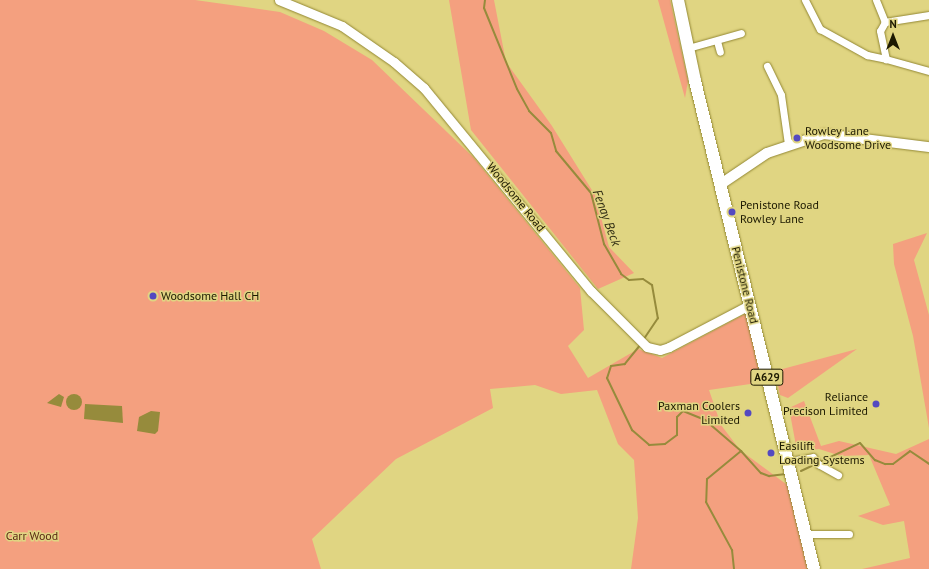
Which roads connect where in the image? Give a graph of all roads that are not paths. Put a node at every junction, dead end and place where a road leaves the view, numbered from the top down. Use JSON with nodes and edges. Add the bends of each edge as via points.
{"nodes":[{"id":1,"x":279,"y":0,"type":"edge"},
{"id":2,"x":678,"y":0,"type":"edge"},
{"id":3,"x":805,"y":0,"type":"edge"},
{"id":4,"x":876,"y":0,"type":"edge"},
{"id":5,"x":929,"y":15,"type":"edge"},
{"id":6,"x":885,"y":22,"type":"junction"},
{"id":7,"x":741,"y":33,"type":"dead end"},
{"id":8,"x":717,"y":41,"type":"junction"},
{"id":9,"x":688,"y":48,"type":"junction"},
{"id":10,"x":720,"y":52,"type":"dead end"},
{"id":11,"x":886,"y":59,"type":"junction"},
{"id":12,"x":767,"y":66,"type":"dead end"},
{"id":13,"x":929,"y":71,"type":"edge"},
{"id":14,"x":788,"y":144,"type":"junction"},
{"id":15,"x":929,"y":147,"type":"edge"},
{"id":16,"x":721,"y":184,"type":"junction"},
{"id":17,"x":749,"y":305,"type":"junction"},
{"id":18,"x":789,"y":461,"type":"junction"},
{"id":19,"x":838,"y":475,"type":"dead end"},
{"id":20,"x":807,"y":534,"type":"junction"},
{"id":21,"x":849,"y":534,"type":"dead end"},
{"id":22,"x":814,"y":569,"type":"edge"}],
"edges":[{"from":1,"to":17,"type":"street","name":"Woodsome Road","via":[[342,26],[389,58],[424,88],[591,291],[647,347],[660,350],[670,347]]},
{"from":2,"to":9,"type":"highway","name":"Penistone Road","number":"A629"},
{"from":3,"to":11,"type":"street","via":[[820,29],[867,55]]},
{"from":4,"to":6,"type":"street"},
{"from":5,"to":6,"type":"street"},
{"from":6,"to":11,"type":"street","via":[[880,32]]},
{"from":7,"to":8,"type":"street"},
{"from":8,"to":9,"type":"street"},
{"from":8,"to":10,"type":"street"},
{"from":9,"to":16,"type":"highway","name":"Penistone Road","number":"A629"},
{"from":11,"to":13,"type":"street"},
{"from":12,"to":14,"type":"street","via":[[781,94]]},
{"from":14,"to":15,"type":"main road","via":[[824,134]]},
{"from":14,"to":16,"type":"main road","via":[[767,153]]},
{"from":16,"to":17,"type":"highway","name":"Penistone Road","number":"A629"},
{"from":17,"to":18,"type":"highway","name":"Penistone Road","number":"A629"},
{"from":18,"to":19,"type":"street","via":[[813,457],[816,463]]},
{"from":18,"to":20,"type":"highway","name":"Penistone Road","number":"A629"},
{"from":20,"to":21,"type":"street"},
{"from":20,"to":22,"type":"highway","name":"Penistone Road","number":"A629"}]}
